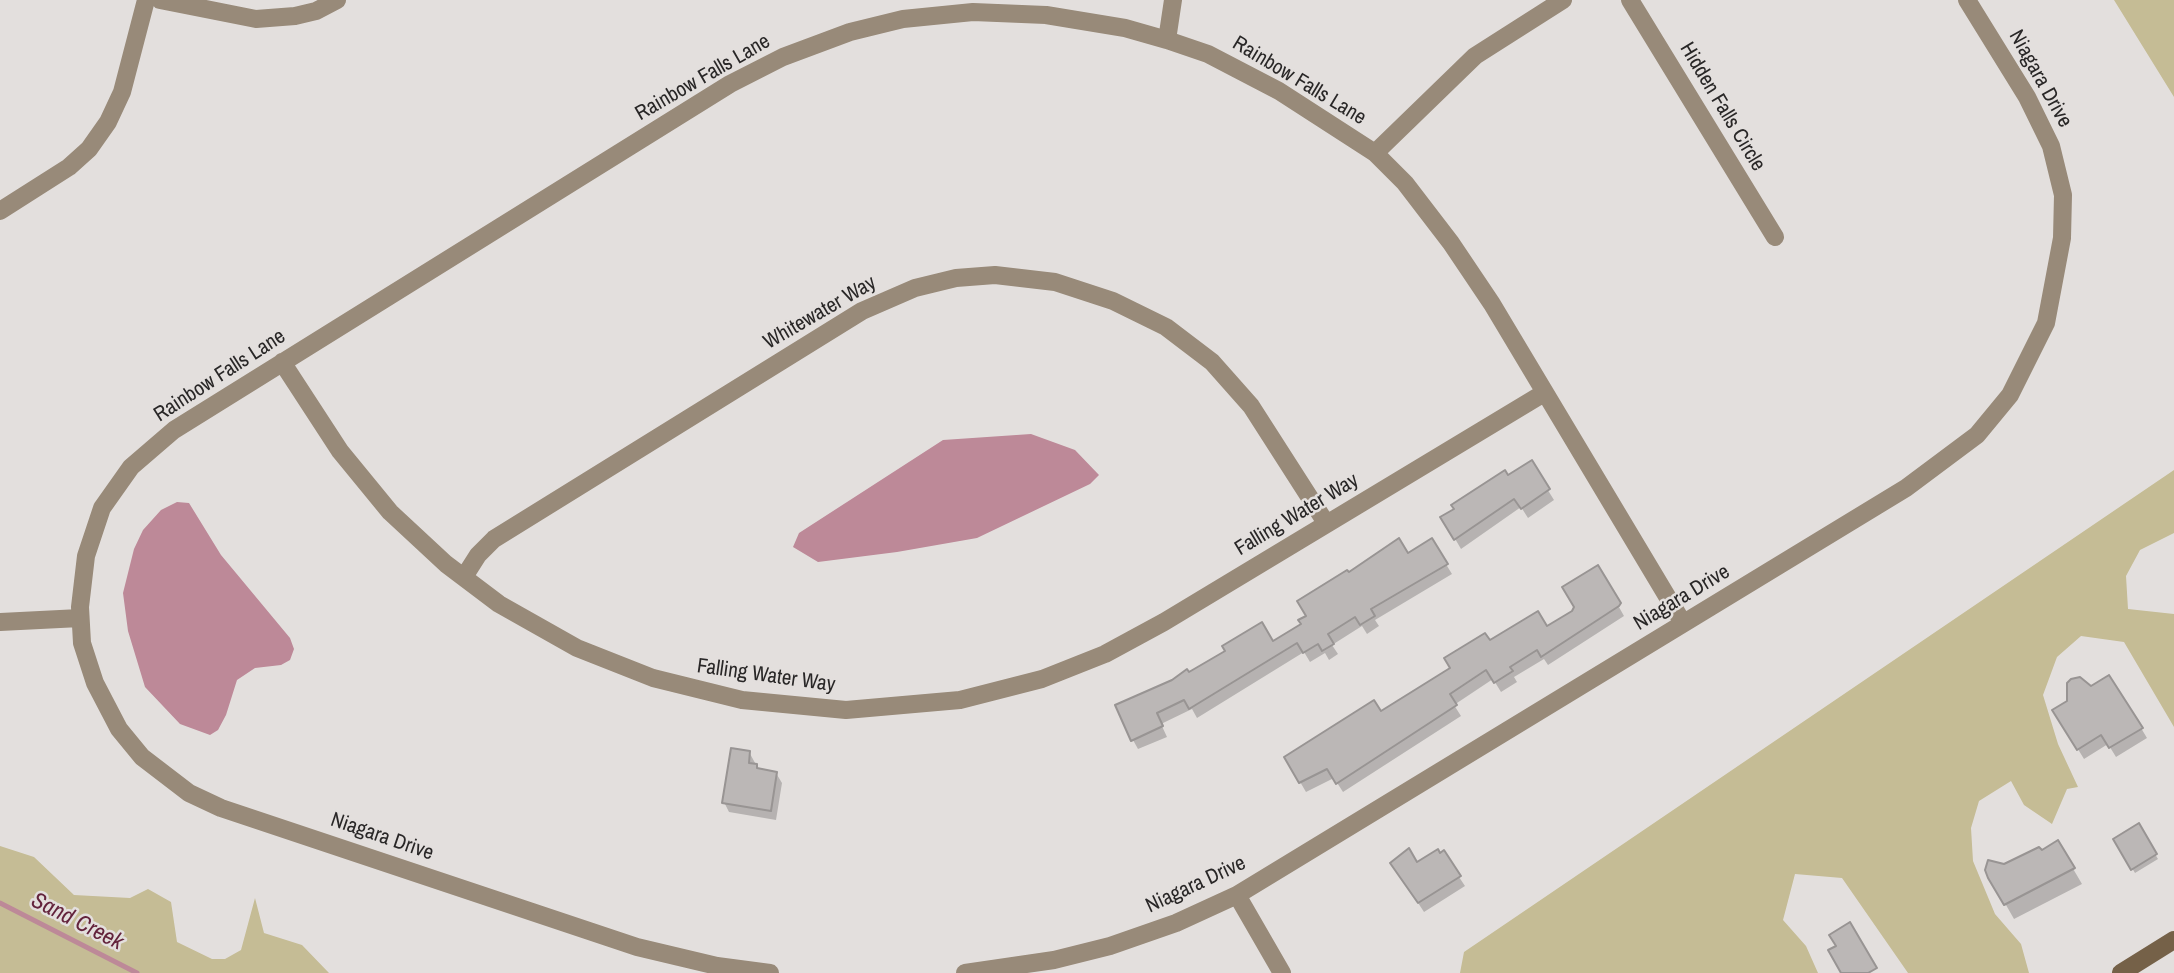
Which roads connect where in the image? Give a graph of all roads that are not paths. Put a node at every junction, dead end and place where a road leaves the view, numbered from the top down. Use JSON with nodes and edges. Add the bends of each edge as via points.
{"nodes":[{"id":1,"x":146,"y":0,"type":"edge"},
{"id":2,"x":160,"y":0,"type":"edge"},
{"id":3,"x":337,"y":0,"type":"edge"},
{"id":4,"x":1173,"y":0,"type":"edge"},
{"id":5,"x":1563,"y":0,"type":"edge"},
{"id":6,"x":1630,"y":0,"type":"edge"},
{"id":7,"x":1967,"y":0,"type":"edge"},
{"id":8,"x":1167,"y":40,"type":"junction"},
{"id":9,"x":1375,"y":153,"type":"junction"},
{"id":10,"x":0,"y":211,"type":"edge"},
{"id":11,"x":1775,"y":237,"type":"dead end"},
{"id":12,"x":282,"y":362,"type":"junction"},
{"id":13,"x":1544,"y":393,"type":"junction"},
{"id":14,"x":1326,"y":523,"type":"junction"},
{"id":15,"x":464,"y":577,"type":"junction"},
{"id":16,"x":80,"y":618,"type":"junction"},
{"id":17,"x":0,"y":622,"type":"edge"},
{"id":18,"x":1683,"y":623,"type":"junction"},
{"id":19,"x":1237,"y":895,"type":"junction"},
{"id":20,"x":2174,"y":940,"type":"edge"},
{"id":21,"x":770,"y":973,"type":"edge"},
{"id":22,"x":965,"y":973,"type":"edge"},
{"id":23,"x":1282,"y":973,"type":"edge"},
{"id":24,"x":2121,"y":973,"type":"edge"}],
"edges":[{"from":1,"to":10,"type":"street","via":[[122,92],[108,122],[69,167]]},
{"from":2,"to":3,"type":"street","via":[[256,19],[306,13]]},
{"from":4,"to":8,"type":"street"},
{"from":5,"to":9,"type":"street","via":[[1475,56]]},
{"from":6,"to":11,"type":"street","name":"Hidden Falls Circle"},
{"from":7,"to":18,"type":"street","name":"Niagara Drive","via":[[2027,97],[2051,146],[2063,195],[2054,290],[2036,346],[2010,395],[1977,435],[1941,464]]},
{"from":8,"to":9,"type":"street","name":"Rainbow Falls Lane","via":[[1208,54],[1279,91]]},
{"from":8,"to":12,"type":"street","name":"Rainbow Falls Lane","via":[[1046,15],[973,12],[903,19],[849,32],[783,57],[730,84]]},
{"from":9,"to":13,"type":"street","name":"Rainbow Falls Lane","via":[[1405,183],[1451,243]]},
{"from":12,"to":15,"type":"street","name":"Falling Water Way","via":[[362,481],[418,540]]},
{"from":12,"to":16,"type":"street","name":"Rainbow Falls Lane","via":[[174,430],[115,487],[86,556]]},
{"from":13,"to":14,"type":"street","name":"Falling Water Way"},
{"from":13,"to":18,"type":"street","name":"Rainbow Falls Lane"},
{"from":14,"to":15,"type":"street","name":"Falling Water Way","via":[[1105,654],[1042,679],[960,701],[887,709],[779,706],[653,678],[557,637],[499,604]]},
{"from":14,"to":15,"type":"street","name":"Whitewater Way","via":[[1251,406],[1212,362],[1166,327],[1114,301],[1055,282],[995,275],[915,288],[862,311],[494,539]]},
{"from":16,"to":17,"type":"street"},
{"from":16,"to":21,"type":"street","name":"Niagara Drive","via":[[82,643],[95,683],[119,729],[142,757],[189,793],[221,808],[637,947]]},
{"from":18,"to":19,"type":"street","name":"Niagara Drive"},
{"from":19,"to":22,"type":"street","name":"Niagara Drive","via":[[1110,946],[1054,960]]},
{"from":19,"to":23,"type":"street"},
{"from":20,"to":24,"type":"main road"}]}
